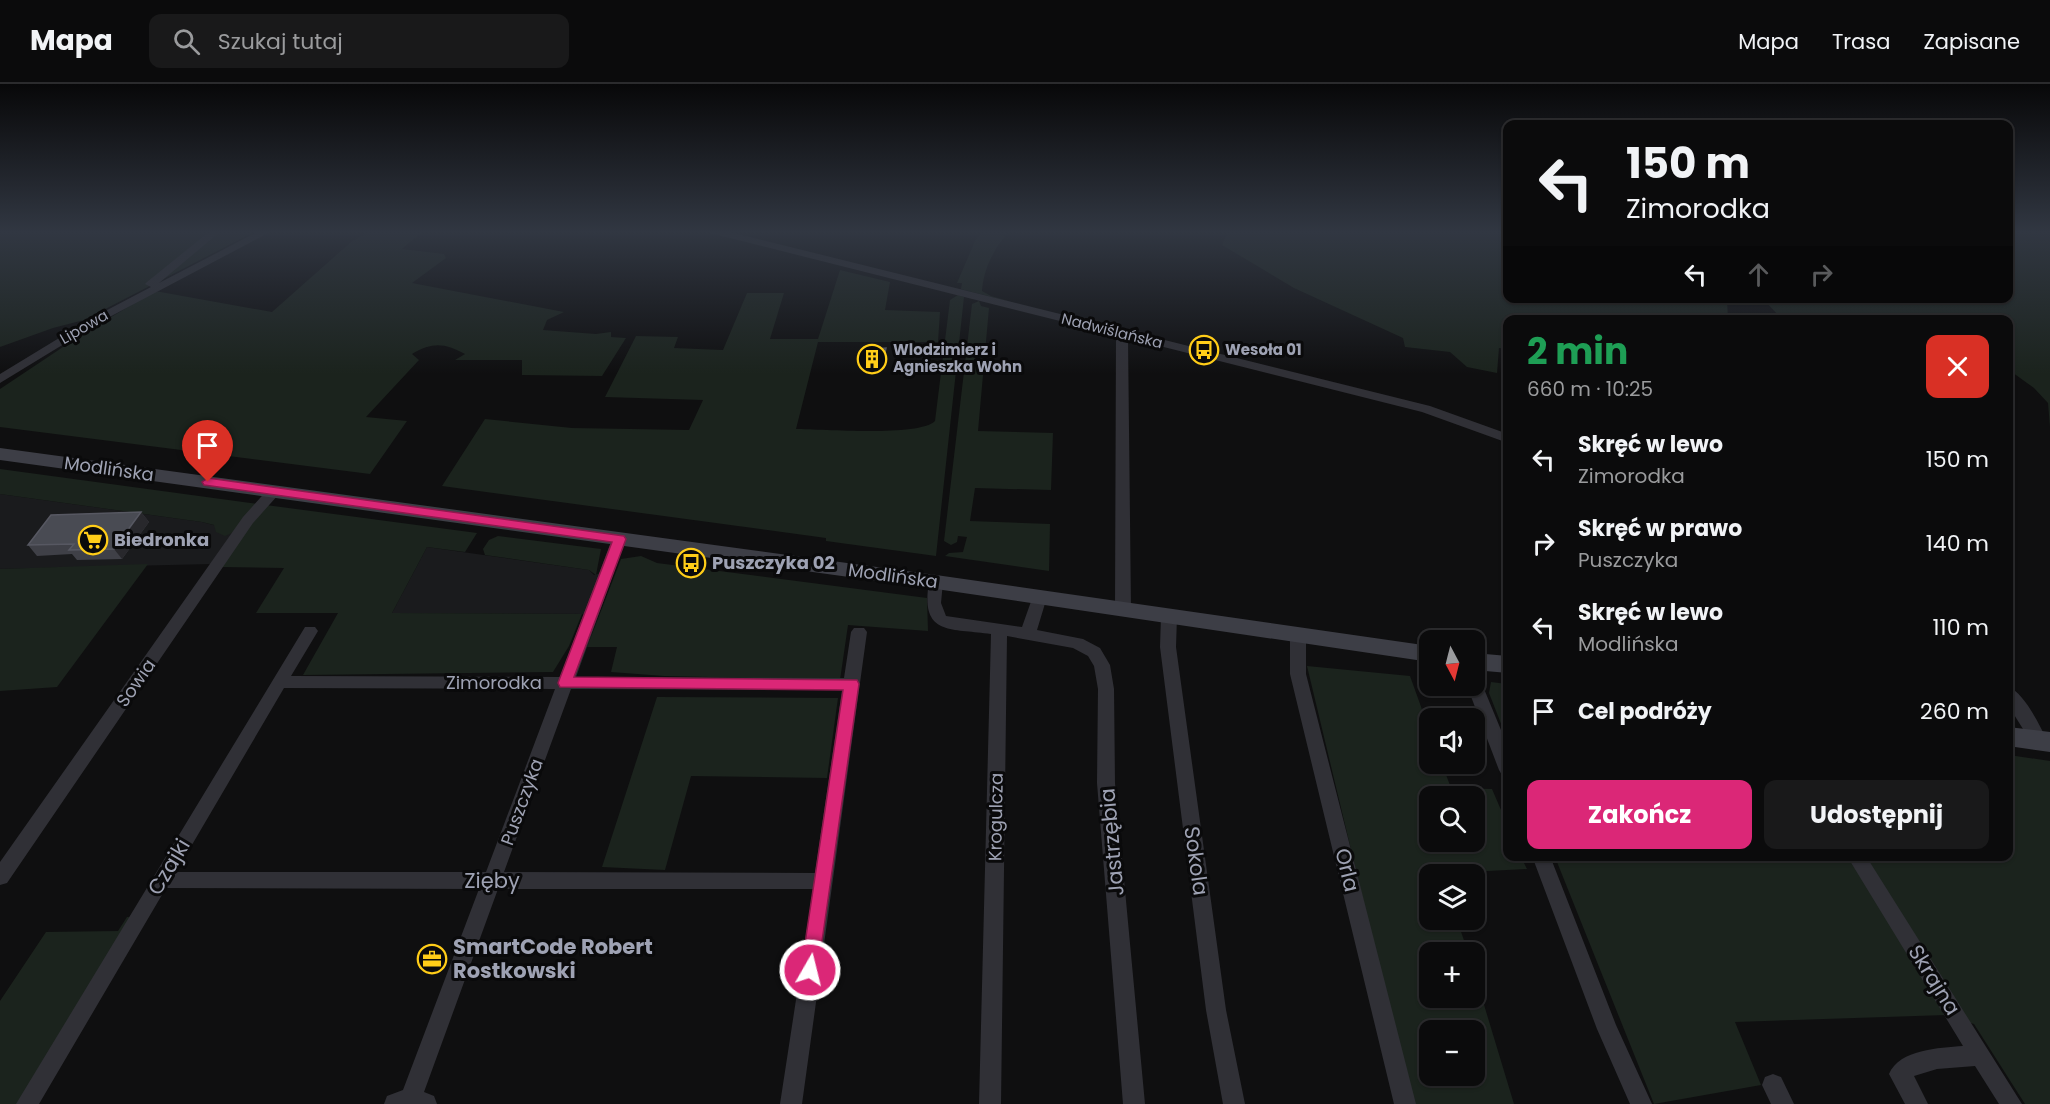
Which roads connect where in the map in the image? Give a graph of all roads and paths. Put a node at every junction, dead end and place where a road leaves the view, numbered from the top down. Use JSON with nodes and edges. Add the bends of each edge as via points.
{"nodes":[{"id":1,"x":157,"y":279,"type":"edge"},
{"id":2,"x":174,"y":279,"type":"edge"},
{"id":3,"x":904,"y":279,"type":"edge"},
{"id":4,"x":138,"y":297,"type":"junction"},
{"id":5,"x":1122,"y":333,"type":"junction"},
{"id":6,"x":0,"y":379,"type":"edge"},
{"id":7,"x":1503,"y":437,"type":"edge"},
{"id":8,"x":0,"y":454,"type":"edge"},
{"id":9,"x":274,"y":491,"type":"junction"},
{"id":10,"x":619,"y":539,"type":"junction"},
{"id":11,"x":936,"y":582,"type":"junction"},
{"id":12,"x":1039,"y":597,"type":"junction"},
{"id":13,"x":1123,"y":609,"type":"junction"},
{"id":14,"x":1169,"y":616,"type":"junction"},
{"id":15,"x":999,"y":629,"type":"junction"},
{"id":16,"x":310,"y":631,"type":"dead end"},
{"id":17,"x":859,"y":632,"type":"dead end"},
{"id":18,"x":1028,"y":633,"type":"junction"},
{"id":19,"x":1298,"y":635,"type":"junction"},
{"id":20,"x":1419,"y":652,"type":"edge"},
{"id":21,"x":1485,"y":662,"type":"edge"},
{"id":22,"x":1503,"y":664,"type":"edge"},
{"id":23,"x":280,"y":682,"type":"junction"},
{"id":24,"x":565,"y":683,"type":"junction"},
{"id":25,"x":852,"y":684,"type":"junction"},
{"id":26,"x":1479,"y":696,"type":"edge"},
{"id":27,"x":2013,"y":699,"type":"edge"},
{"id":28,"x":2013,"y":737,"type":"edge"},
{"id":29,"x":2044,"y":741,"type":"edge"},
{"id":30,"x":1503,"y":757,"type":"edge"},
{"id":31,"x":1543,"y":861,"type":"edge"},
{"id":32,"x":1859,"y":861,"type":"edge"},
{"id":33,"x":0,"y":877,"type":"edge"},
{"id":34,"x":161,"y":880,"type":"junction"},
{"id":35,"x":823,"y":880,"type":"junction"},
{"id":36,"x":494,"y":881,"type":"junction"},
{"id":37,"x":1980,"y":1055,"type":"junction"},
{"id":38,"x":411,"y":1102,"type":"edge"},
{"id":39,"x":27,"y":1104,"type":"edge"},
{"id":40,"x":791,"y":1104,"type":"edge"},
{"id":41,"x":990,"y":1104,"type":"edge"},
{"id":42,"x":1134,"y":1104,"type":"edge"},
{"id":43,"x":1234,"y":1104,"type":"edge"},
{"id":44,"x":1405,"y":1104,"type":"edge"},
{"id":45,"x":1641,"y":1104,"type":"edge"},
{"id":46,"x":1917,"y":1104,"type":"edge"},
{"id":47,"x":2011,"y":1104,"type":"edge"}],
"edges":[{"from":1,"to":4,"type":"street"},
{"from":2,"to":4,"type":"street","name":"Lipowa"},
{"from":3,"to":5,"type":"street","name":"Nadwiślańska"},
{"from":4,"to":6,"type":"street","name":"Lipowa"},
{"from":5,"to":7,"type":"street","name":"Nadwiślańska","via":[[1426,410]]},
{"from":5,"to":13,"type":"street"},
{"from":8,"to":9,"type":"main road","name":"Modlińska"},
{"from":9,"to":10,"type":"main road","name":"Modlińska"},
{"from":9,"to":33,"type":"street","name":"Sowia","via":[[248,520]]},
{"from":10,"to":11,"type":"main road","name":"Modlińska"},
{"from":10,"to":24,"type":"street","name":"Puszczyka"},
{"from":11,"to":12,"type":"main road","name":"Modlińska"},
{"from":11,"to":15,"type":"street","via":[[934,609],[942,621]]},
{"from":12,"to":13,"type":"main road","name":"Modlińska"},
{"from":12,"to":18,"type":"street"},
{"from":13,"to":14,"type":"main road","name":"Modlińska"},
{"from":14,"to":19,"type":"main road","name":"Modlińska"},
{"from":14,"to":43,"type":"street","name":"Sokola","via":[[1168,647],[1214,998]]},
{"from":15,"to":18,"type":"street","name":"Jastrzębia"},
{"from":15,"to":41,"type":"street","name":"Krogulcza"},
{"from":16,"to":23,"type":"street","name":"Czajki"},
{"from":17,"to":25,"type":"street"},
{"from":18,"to":42,"type":"street","name":"Jastrzębia","via":[[1077,643],[1094,652],[1102,665],[1106,689],[1106,783]]},
{"from":19,"to":20,"type":"main road","name":"Modlińska"},
{"from":19,"to":44,"type":"street","name":"Orla","via":[[1298,674]]},
{"from":21,"to":22,"type":"main road"},
{"from":23,"to":24,"type":"street","name":"Zimorodka"},
{"from":23,"to":34,"type":"street","name":"Czajki"},
{"from":24,"to":25,"type":"street","name":"Zimorodka"},
{"from":24,"to":36,"type":"street","name":"Puszczyka"},
{"from":25,"to":35,"type":"street"},
{"from":26,"to":30,"type":"street"},
{"from":27,"to":29,"type":"street"},
{"from":28,"to":29,"type":"main road"},
{"from":31,"to":45,"type":"street","via":[[1607,1029]]},
{"from":32,"to":37,"type":"street","name":"Skrajna"},
{"from":34,"to":36,"type":"street","name":"Zięby"},
{"from":34,"to":39,"type":"street","name":"Czajki"},
{"from":35,"to":36,"type":"street","name":"Zięby"},
{"from":35,"to":40,"type":"street"},
{"from":36,"to":38,"type":"street","name":"Puszczyka"},
{"from":37,"to":46,"type":"street","via":[[1910,1065],[1900,1074]]},
{"from":37,"to":47,"type":"street","name":"Skrajna"}]}
